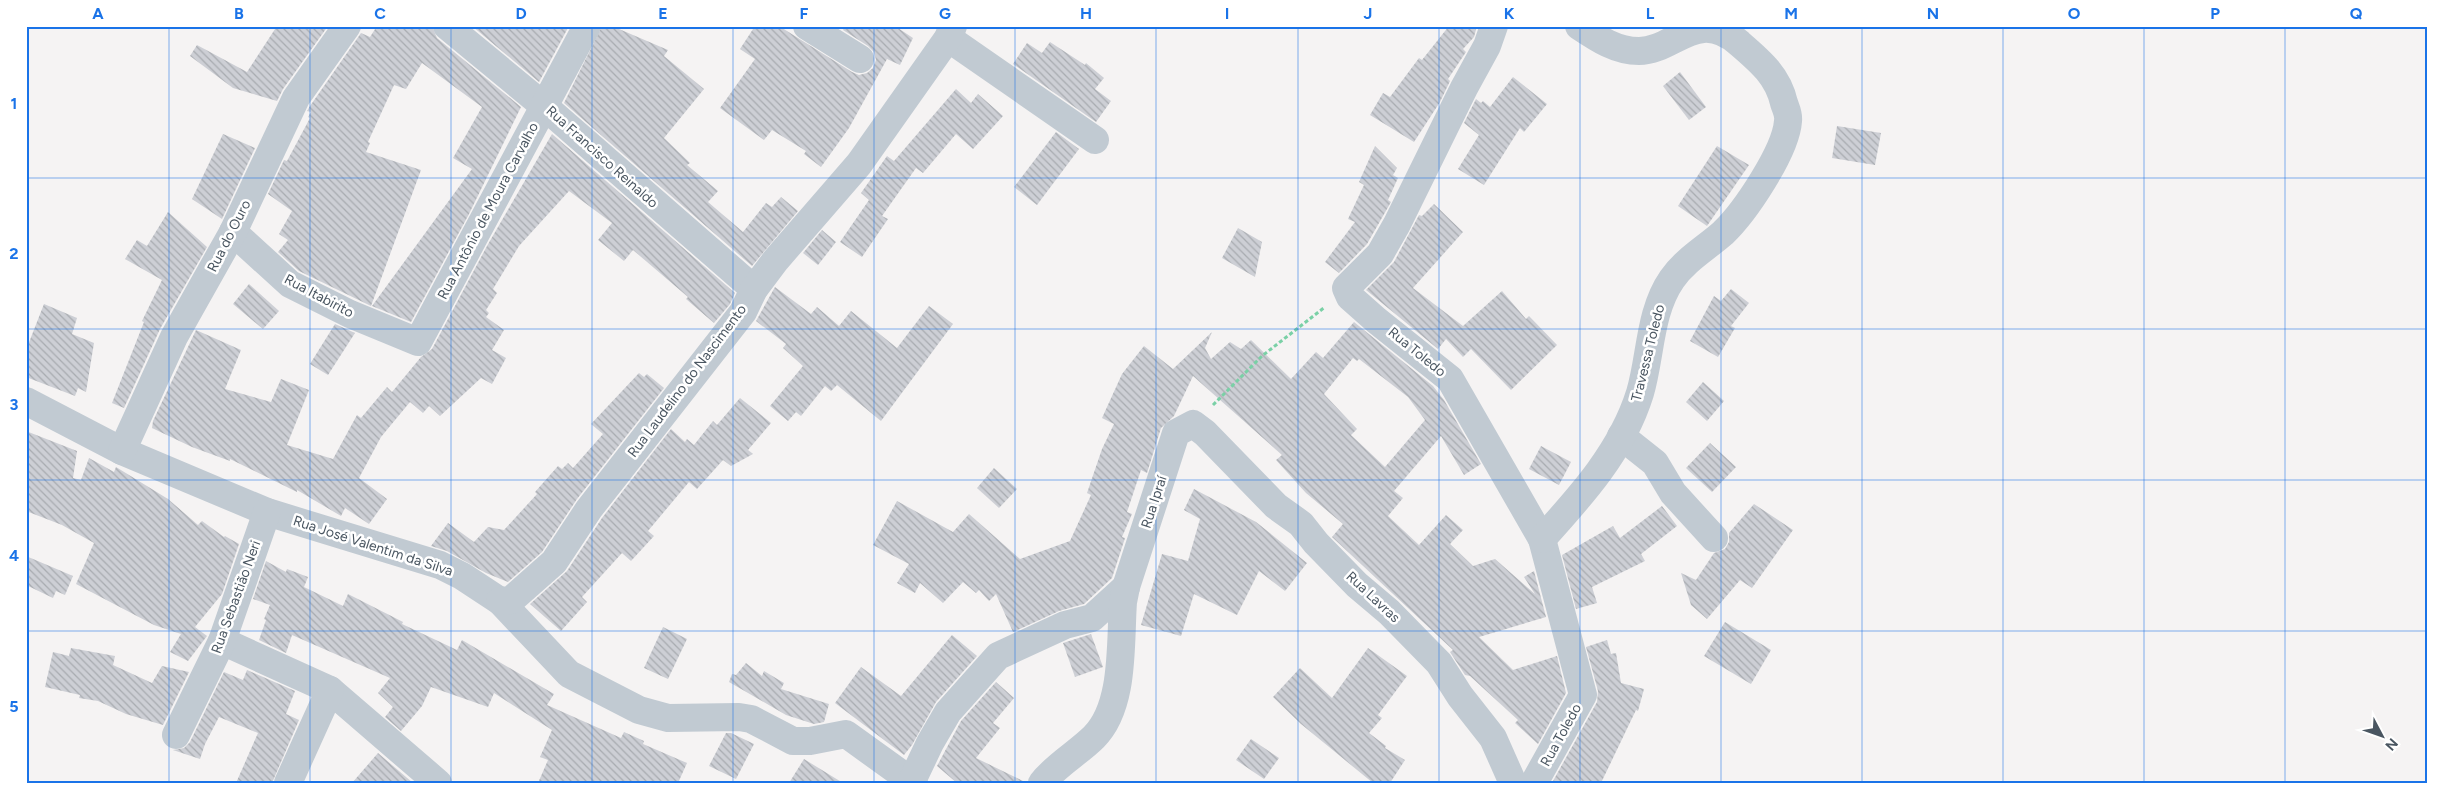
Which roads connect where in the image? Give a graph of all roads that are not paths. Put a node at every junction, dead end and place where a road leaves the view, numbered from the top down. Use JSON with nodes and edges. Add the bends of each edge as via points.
{"nodes":[{"id":1,"x":347,"y":26,"type":"edge"},
{"id":2,"x":447,"y":26,"type":"edge"},
{"id":3,"x":587,"y":26,"type":"edge"},
{"id":4,"x":807,"y":26,"type":"edge"},
{"id":5,"x":1494,"y":26,"type":"edge"},
{"id":6,"x":1579,"y":26,"type":"edge"},
{"id":7,"x":950,"y":32,"type":"edge"},
{"id":8,"x":860,"y":59,"type":"dead end"},
{"id":9,"x":544,"y":106,"type":"junction"},
{"id":10,"x":1095,"y":140,"type":"dead end"},
{"id":11,"x":233,"y":232,"type":"junction"},
{"id":12,"x":754,"y":289,"type":"junction"},
{"id":13,"x":418,"y":342,"type":"joint"},
{"id":14,"x":26,"y":401,"type":"edge"},
{"id":15,"x":1205,"y":433,"type":"joint"},
{"id":16,"x":1621,"y":436,"type":"junction"},
{"id":17,"x":122,"y":451,"type":"junction"},
{"id":18,"x":268,"y":512,"type":"junction"},
{"id":19,"x":1714,"y":538,"type":"dead end"},
{"id":20,"x":1542,"y":539,"type":"junction"},
{"id":21,"x":1126,"y":587,"type":"junction"},
{"id":22,"x":500,"y":601,"type":"junction"},
{"id":23,"x":222,"y":641,"type":"junction"},
{"id":24,"x":330,"y":690,"type":"junction"},
{"id":25,"x":176,"y":735,"type":"dead end"},
{"id":26,"x":913,"y":782,"type":"edge"},
{"id":27,"x":288,"y":783,"type":"edge"},
{"id":28,"x":438,"y":783,"type":"edge"},
{"id":29,"x":1042,"y":783,"type":"edge"},
{"id":30,"x":1513,"y":783,"type":"edge"},
{"id":31,"x":1534,"y":783,"type":"edge"}],
"edges":[{"from":1,"to":11,"type":"street","name":"Rua do Ouro","via":[[296,98]]},
{"from":2,"to":9,"type":"street","name":"Rua Francisco Reinaldo"},
{"from":3,"to":9,"type":"street","name":"Rua Antônio de Moura Carvalho"},
{"from":4,"to":8,"type":"street"},
{"from":5,"to":20,"type":"street","name":"Rua Toledo","via":[[1398,224],[1380,254],[1346,288],[1350,297],[1376,320],[1450,379]]},
{"from":6,"to":16,"type":"street","name":"Travessa Toledo","via":[[1610,44],[1639,51],[1696,30],[1722,33],[1738,42],[1775,78],[1789,120],[1772,167],[1741,212],[1678,271],[1667,286],[1657,312],[1640,393]]},
{"from":7,"to":10,"type":"street"},
{"from":7,"to":12,"type":"street","name":"Rua Laudelino do Nascimento","via":[[860,164]]},
{"from":9,"to":12,"type":"street","name":"Rua Francisco Reinaldo"},
{"from":9,"to":13,"type":"street","name":"Rua Antônio de Moura Carvalho"},
{"from":11,"to":13,"type":"street","name":"Rua Itabirito","via":[[290,284],[350,314]]},
{"from":11,"to":17,"type":"street","name":"Rua do Ouro","via":[[174,337]]},
{"from":12,"to":22,"type":"street","name":"Rua Laudelino do Nascimento","via":[[743,312],[590,508],[554,562],[511,600]]},
{"from":14,"to":17,"type":"street","name":"Rua José Valentim da Silva"},
{"from":15,"to":21,"type":"street","name":"Rua Ipraí","via":[[1193,424],[1176,433]]},
{"from":15,"to":30,"type":"street","name":"Rua Lavras","via":[[1439,663],[1493,738]]},
{"from":16,"to":19,"type":"street","via":[[1655,463],[1673,493]]},
{"from":16,"to":20,"type":"street","name":"Travessa Toledo","via":[[1590,486]]},
{"from":17,"to":18,"type":"street","name":"Rua José Valentim da Silva"},
{"from":18,"to":22,"type":"street","name":"Rua José Valentim da Silva","via":[[440,565]]},
{"from":18,"to":23,"type":"street","name":"Rua Sebastião Neri"},
{"from":20,"to":31,"type":"street","name":"Rua Toledo","via":[[1583,695]]},
{"from":21,"to":26,"type":"street","via":[[1092,618],[1065,625],[998,656],[948,712]]},
{"from":21,"to":29,"type":"street","name":"Rua Ipraí","via":[[1116,692],[1109,715],[1095,737]]},
{"from":22,"to":26,"type":"street","name":"Rua José Valentim da Silva","via":[[569,674],[631,706],[668,718],[739,717],[793,740],[810,741],[846,734]]},
{"from":23,"to":24,"type":"street"},
{"from":23,"to":25,"type":"street","name":"Rua Sebastião Neri"},
{"from":24,"to":27,"type":"street"},
{"from":24,"to":28,"type":"street"}]}
